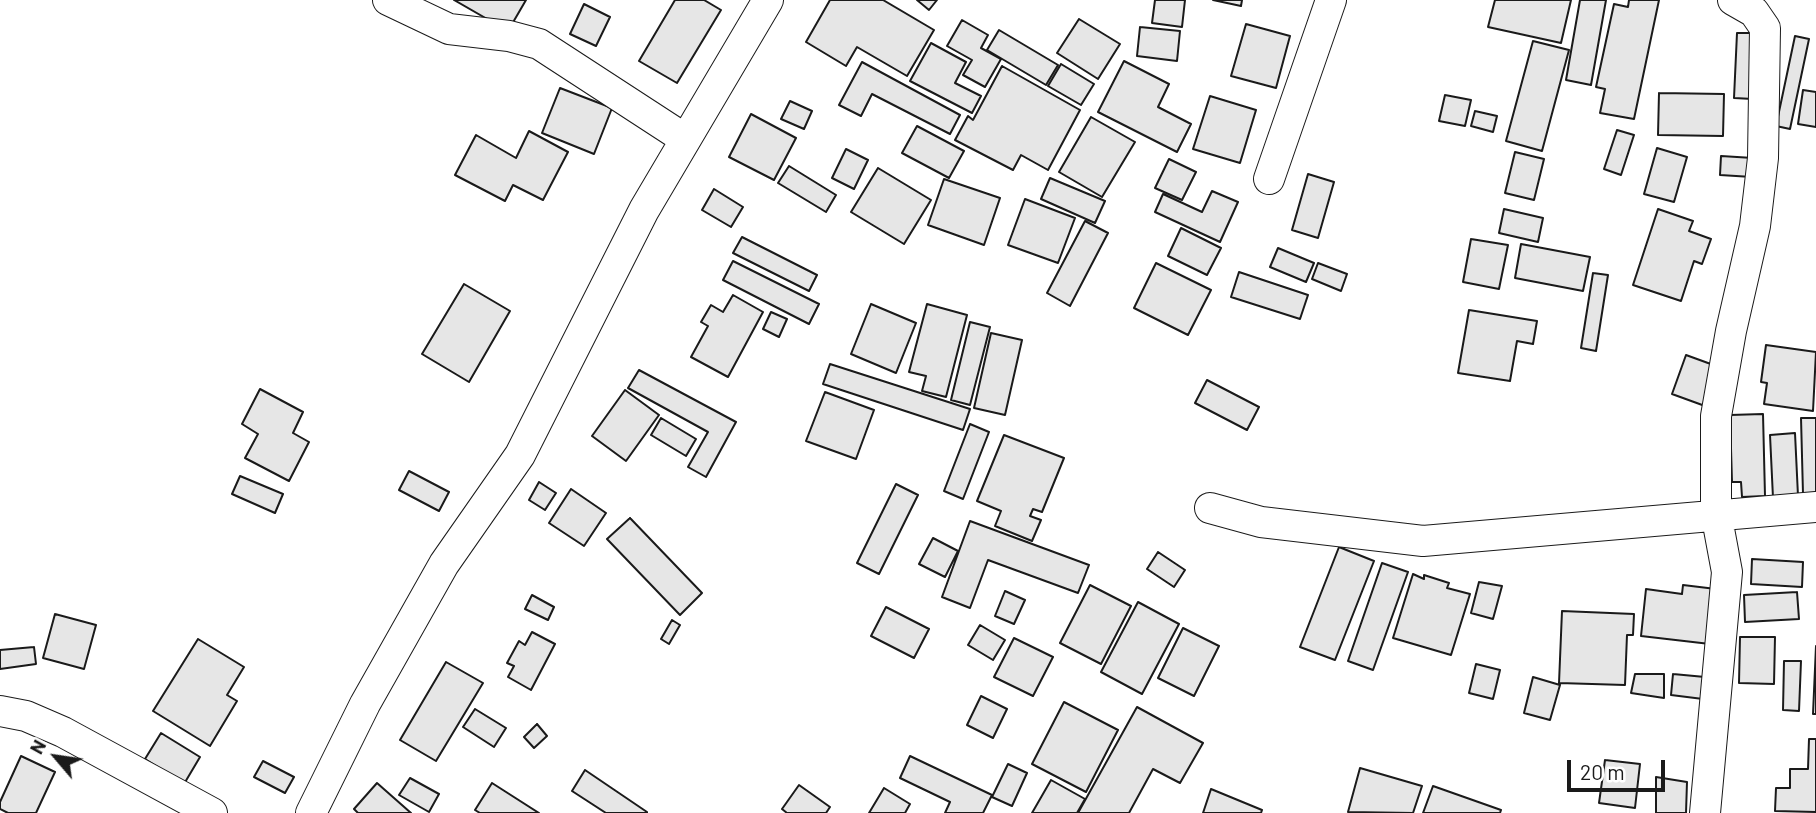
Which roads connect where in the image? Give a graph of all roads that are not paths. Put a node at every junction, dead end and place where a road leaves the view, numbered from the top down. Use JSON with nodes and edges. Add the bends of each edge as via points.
{"nodes":[{"id":1,"x":388,"y":0,"type":"edge"},
{"id":2,"x":768,"y":0,"type":"edge"},
{"id":3,"x":1331,"y":0,"type":"edge"},
{"id":4,"x":1733,"y":0,"type":"edge"},
{"id":5,"x":685,"y":139,"type":"junction"},
{"id":6,"x":1269,"y":179,"type":"dead end"},
{"id":7,"x":1816,"y":507,"type":"edge"},
{"id":8,"x":1210,"y":508,"type":"dead end"},
{"id":9,"x":1716,"y":513,"type":"junction"},
{"id":10,"x":0,"y":711,"type":"edge"},
{"id":11,"x":212,"y":813,"type":"edge"},
{"id":12,"x":311,"y":813,"type":"edge"},
{"id":13,"x":1705,"y":813,"type":"edge"}],
"edges":[{"from":1,"to":5,"type":"street","via":[[449,29],[539,44]]},
{"from":2,"to":5,"type":"street"},
{"from":3,"to":6,"type":"street"},
{"from":4,"to":9,"type":"street","via":[[1754,12],[1765,28],[1763,158],[1755,226],[1716,416]]},
{"from":5,"to":12,"type":"street","via":[[644,209],[520,455],[444,564],[365,704]]},
{"from":7,"to":9,"type":"street"},
{"from":8,"to":9,"type":"street","via":[[1261,522],[1423,541]]},
{"from":9,"to":13,"type":"street","via":[[1727,572]]},
{"from":10,"to":11,"type":"street","via":[[26,716],[62,732]]}]}
